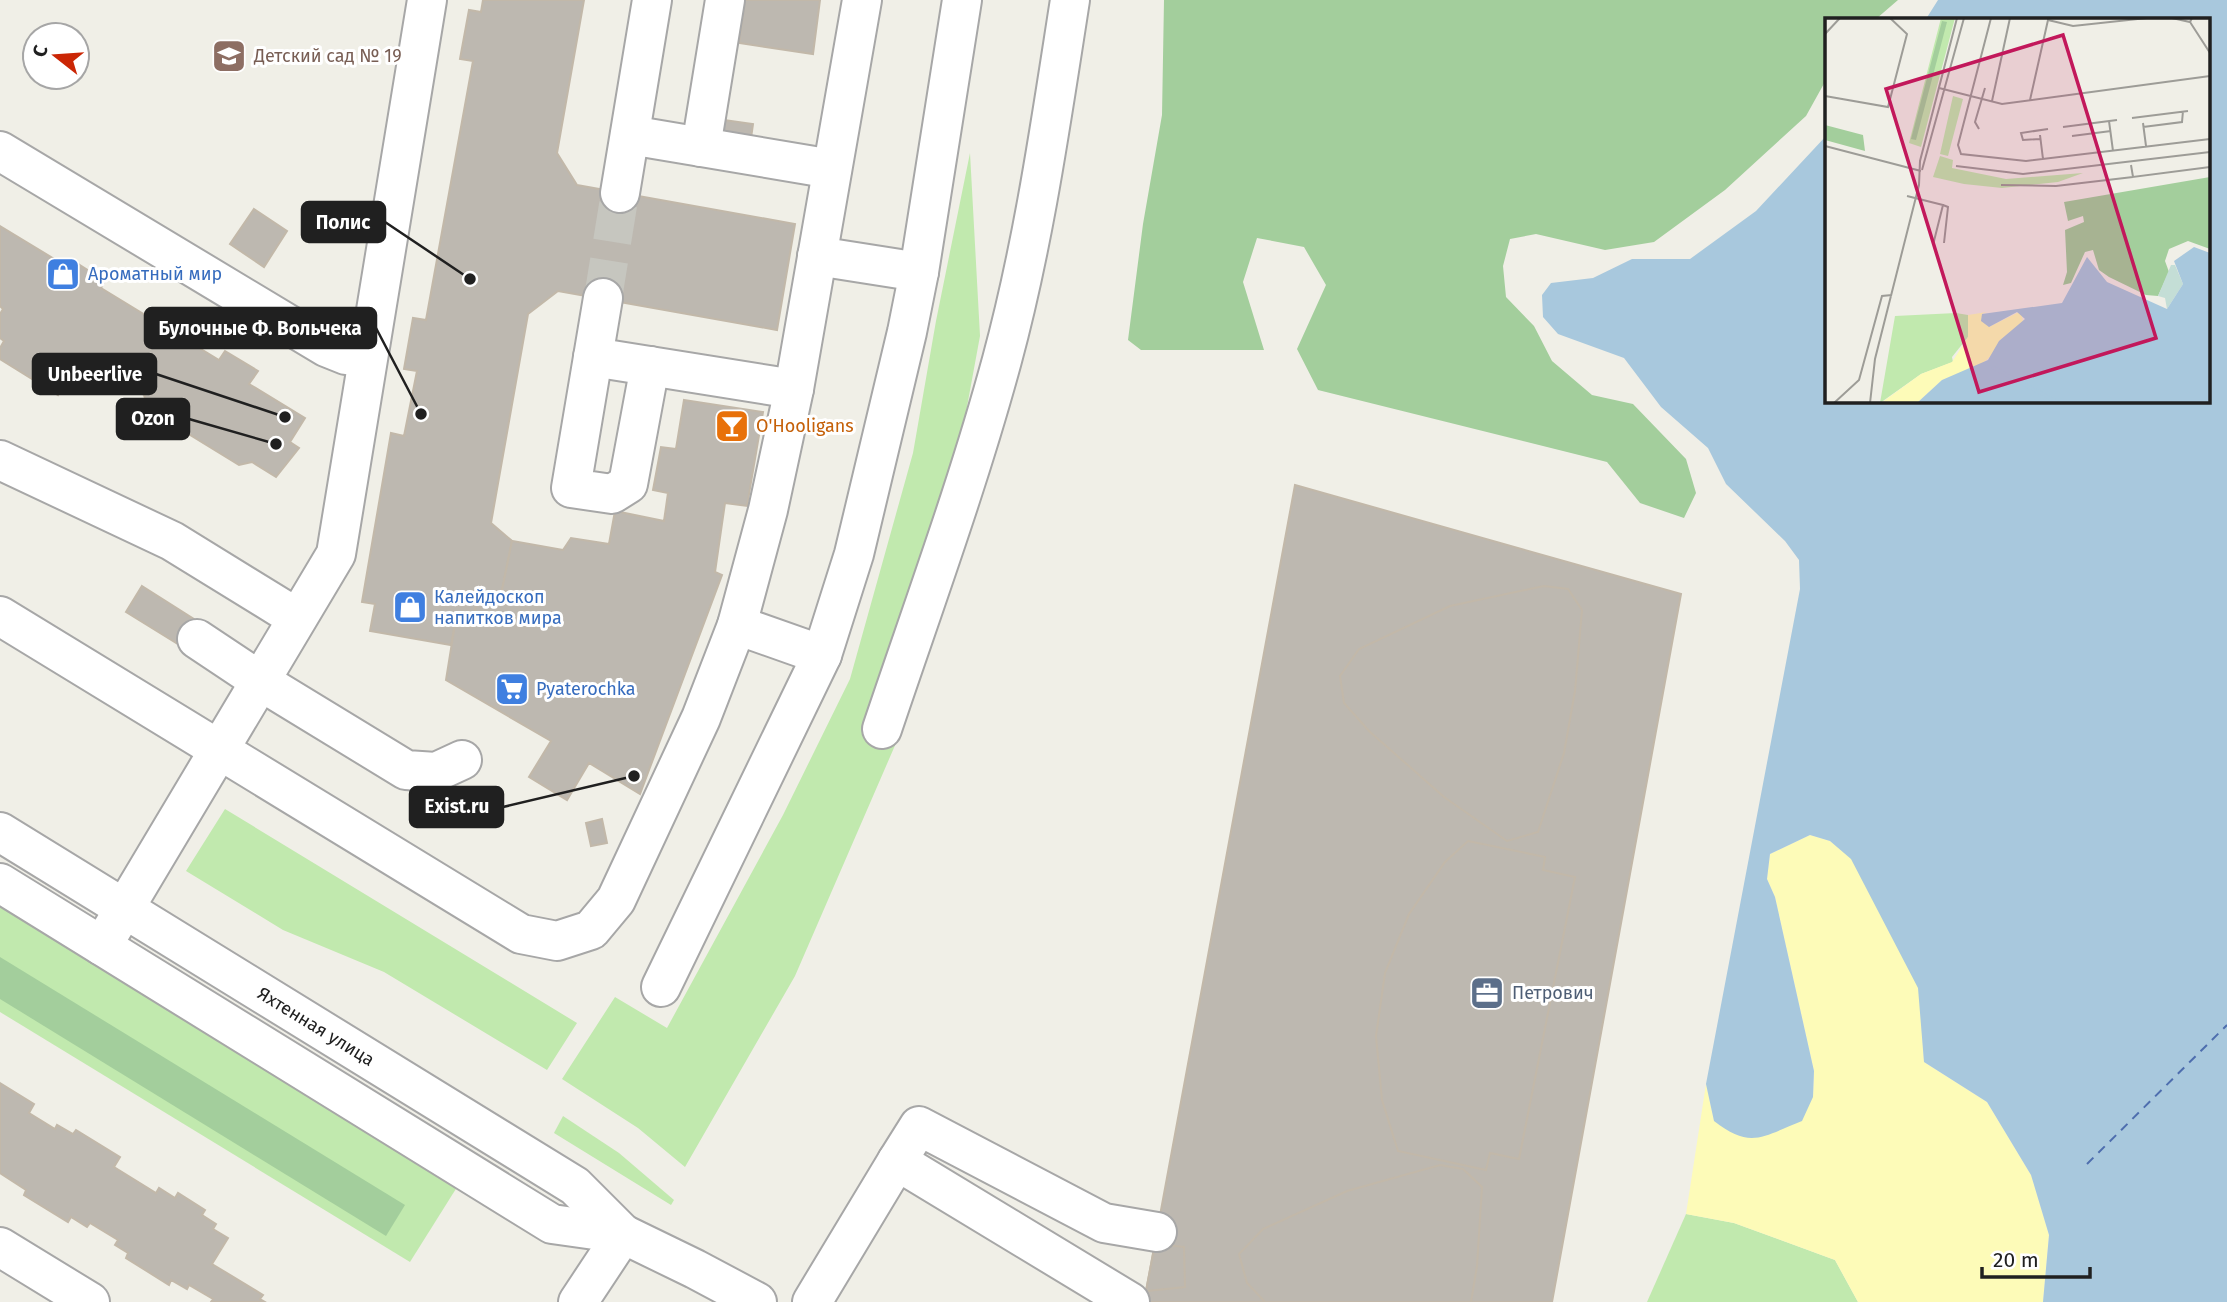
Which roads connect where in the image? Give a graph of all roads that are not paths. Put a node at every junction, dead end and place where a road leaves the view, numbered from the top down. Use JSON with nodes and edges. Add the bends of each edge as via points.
{"nodes":[{"id":1,"x":427,"y":0,"type":"edge"},
{"id":2,"x":652,"y":0,"type":"edge"},
{"id":3,"x":725,"y":0,"type":"edge"},
{"id":4,"x":862,"y":0,"type":"edge"},
{"id":5,"x":962,"y":0,"type":"edge"},
{"id":6,"x":1070,"y":0,"type":"edge"},
{"id":7,"x":630,"y":135,"type":"junction"},
{"id":8,"x":701,"y":146,"type":"junction"},
{"id":9,"x":0,"y":151,"type":"edge"},
{"id":10,"x":832,"y":169,"type":"junction"},
{"id":11,"x":620,"y":193,"type":"tunnel mouth"},
{"id":12,"x":817,"y":256,"type":"junction"},
{"id":13,"x":919,"y":272,"type":"junction"},
{"id":14,"x":603,"y":298,"type":"tunnel mouth"},
{"id":15,"x":593,"y":357,"type":"junction"},
{"id":16,"x":367,"y":358,"type":"junction"},
{"id":17,"x":650,"y":366,"type":"junction"},
{"id":18,"x":794,"y":389,"type":"junction"},
{"id":19,"x":0,"y":460,"type":"edge"},
{"id":20,"x":0,"y":616,"type":"edge"},
{"id":21,"x":297,"y":618,"type":"junction"},
{"id":22,"x":737,"y":625,"type":"junction"},
{"id":23,"x":197,"y":639,"type":"dead end"},
{"id":24,"x":822,"y":655,"type":"junction"},
{"id":25,"x":260,"y":681,"type":"junction"},
{"id":26,"x":882,"y":729,"type":"dead end"},
{"id":27,"x":219,"y":751,"type":"junction"},
{"id":28,"x":462,"y":760,"type":"dead end"},
{"id":29,"x":0,"y":832,"type":"edge"},
{"id":30,"x":0,"y":883,"type":"edge"},
{"id":31,"x":124,"y":909,"type":"junction"},
{"id":32,"x":102,"y":946,"type":"junction"},
{"id":33,"x":661,"y":987,"type":"dead end"},
{"id":34,"x":911,"y":1169,"type":"junction"},
{"id":35,"x":1157,"y":1232,"type":"dead end"},
{"id":36,"x":622,"y":1234,"type":"junction"},
{"id":37,"x":0,"y":1247,"type":"edge"},
{"id":38,"x":90,"y":1302,"type":"edge"},
{"id":39,"x":578,"y":1302,"type":"edge"},
{"id":40,"x":757,"y":1302,"type":"edge"},
{"id":41,"x":811,"y":1302,"type":"edge"},
{"id":42,"x":1130,"y":1302,"type":"edge"}],
"edges":[{"from":1,"to":16,"type":"street"},
{"from":2,"to":7,"type":"street"},
{"from":3,"to":8,"type":"street"},
{"from":4,"to":10,"type":"street"},
{"from":5,"to":13,"type":"street"},
{"from":6,"to":26,"type":"street","via":[[1039,198],[1002,359]]},
{"from":7,"to":8,"type":"street"},
{"from":7,"to":11,"type":"street"},
{"from":8,"to":10,"type":"street"},
{"from":9,"to":16,"type":"street","via":[[326,347]]},
{"from":10,"to":12,"type":"street"},
{"from":12,"to":13,"type":"street"},
{"from":12,"to":18,"type":"street"},
{"from":13,"to":24,"type":"street","via":[[854,554]]},
{"from":14,"to":15,"type":"street"},
{"from":15,"to":17,"type":"street"},
{"from":15,"to":17,"type":"street","via":[[571,488],[612,494],[628,484]]},
{"from":16,"to":21,"type":"street","via":[[336,554]]},
{"from":17,"to":18,"type":"street"},
{"from":18,"to":22,"type":"street"},
{"from":19,"to":21,"type":"street","via":[[173,541]]},
{"from":20,"to":27,"type":"street"},
{"from":21,"to":25,"type":"street"},
{"from":22,"to":24,"type":"street"},
{"from":22,"to":27,"type":"street","via":[[701,718],[617,900],[591,930],[557,941],[522,934]]},
{"from":23,"to":25,"type":"street"},
{"from":24,"to":33,"type":"street"},
{"from":25,"to":27,"type":"street"},
{"from":25,"to":28,"type":"street","via":[[406,770],[436,772]]},
{"from":27,"to":31,"type":"street"},
{"from":29,"to":31,"type":"street","name":"Яхтенная улица"},
{"from":30,"to":32,"type":"street","name":"Яхтенная улица"},
{"from":31,"to":32,"type":"street"},
{"from":31,"to":36,"type":"street","name":"Яхтенная улица","via":[[575,1186]]},
{"from":32,"to":36,"type":"street","name":"Яхтенная улица","via":[[552,1224]]},
{"from":34,"to":35,"type":"street","via":[[919,1126],[1104,1223]]},
{"from":34,"to":41,"type":"street"},
{"from":34,"to":42,"type":"street"},
{"from":36,"to":39,"type":"street"},
{"from":36,"to":40,"type":"street","name":"Яхтенная улица"},
{"from":37,"to":38,"type":"street"}]}
